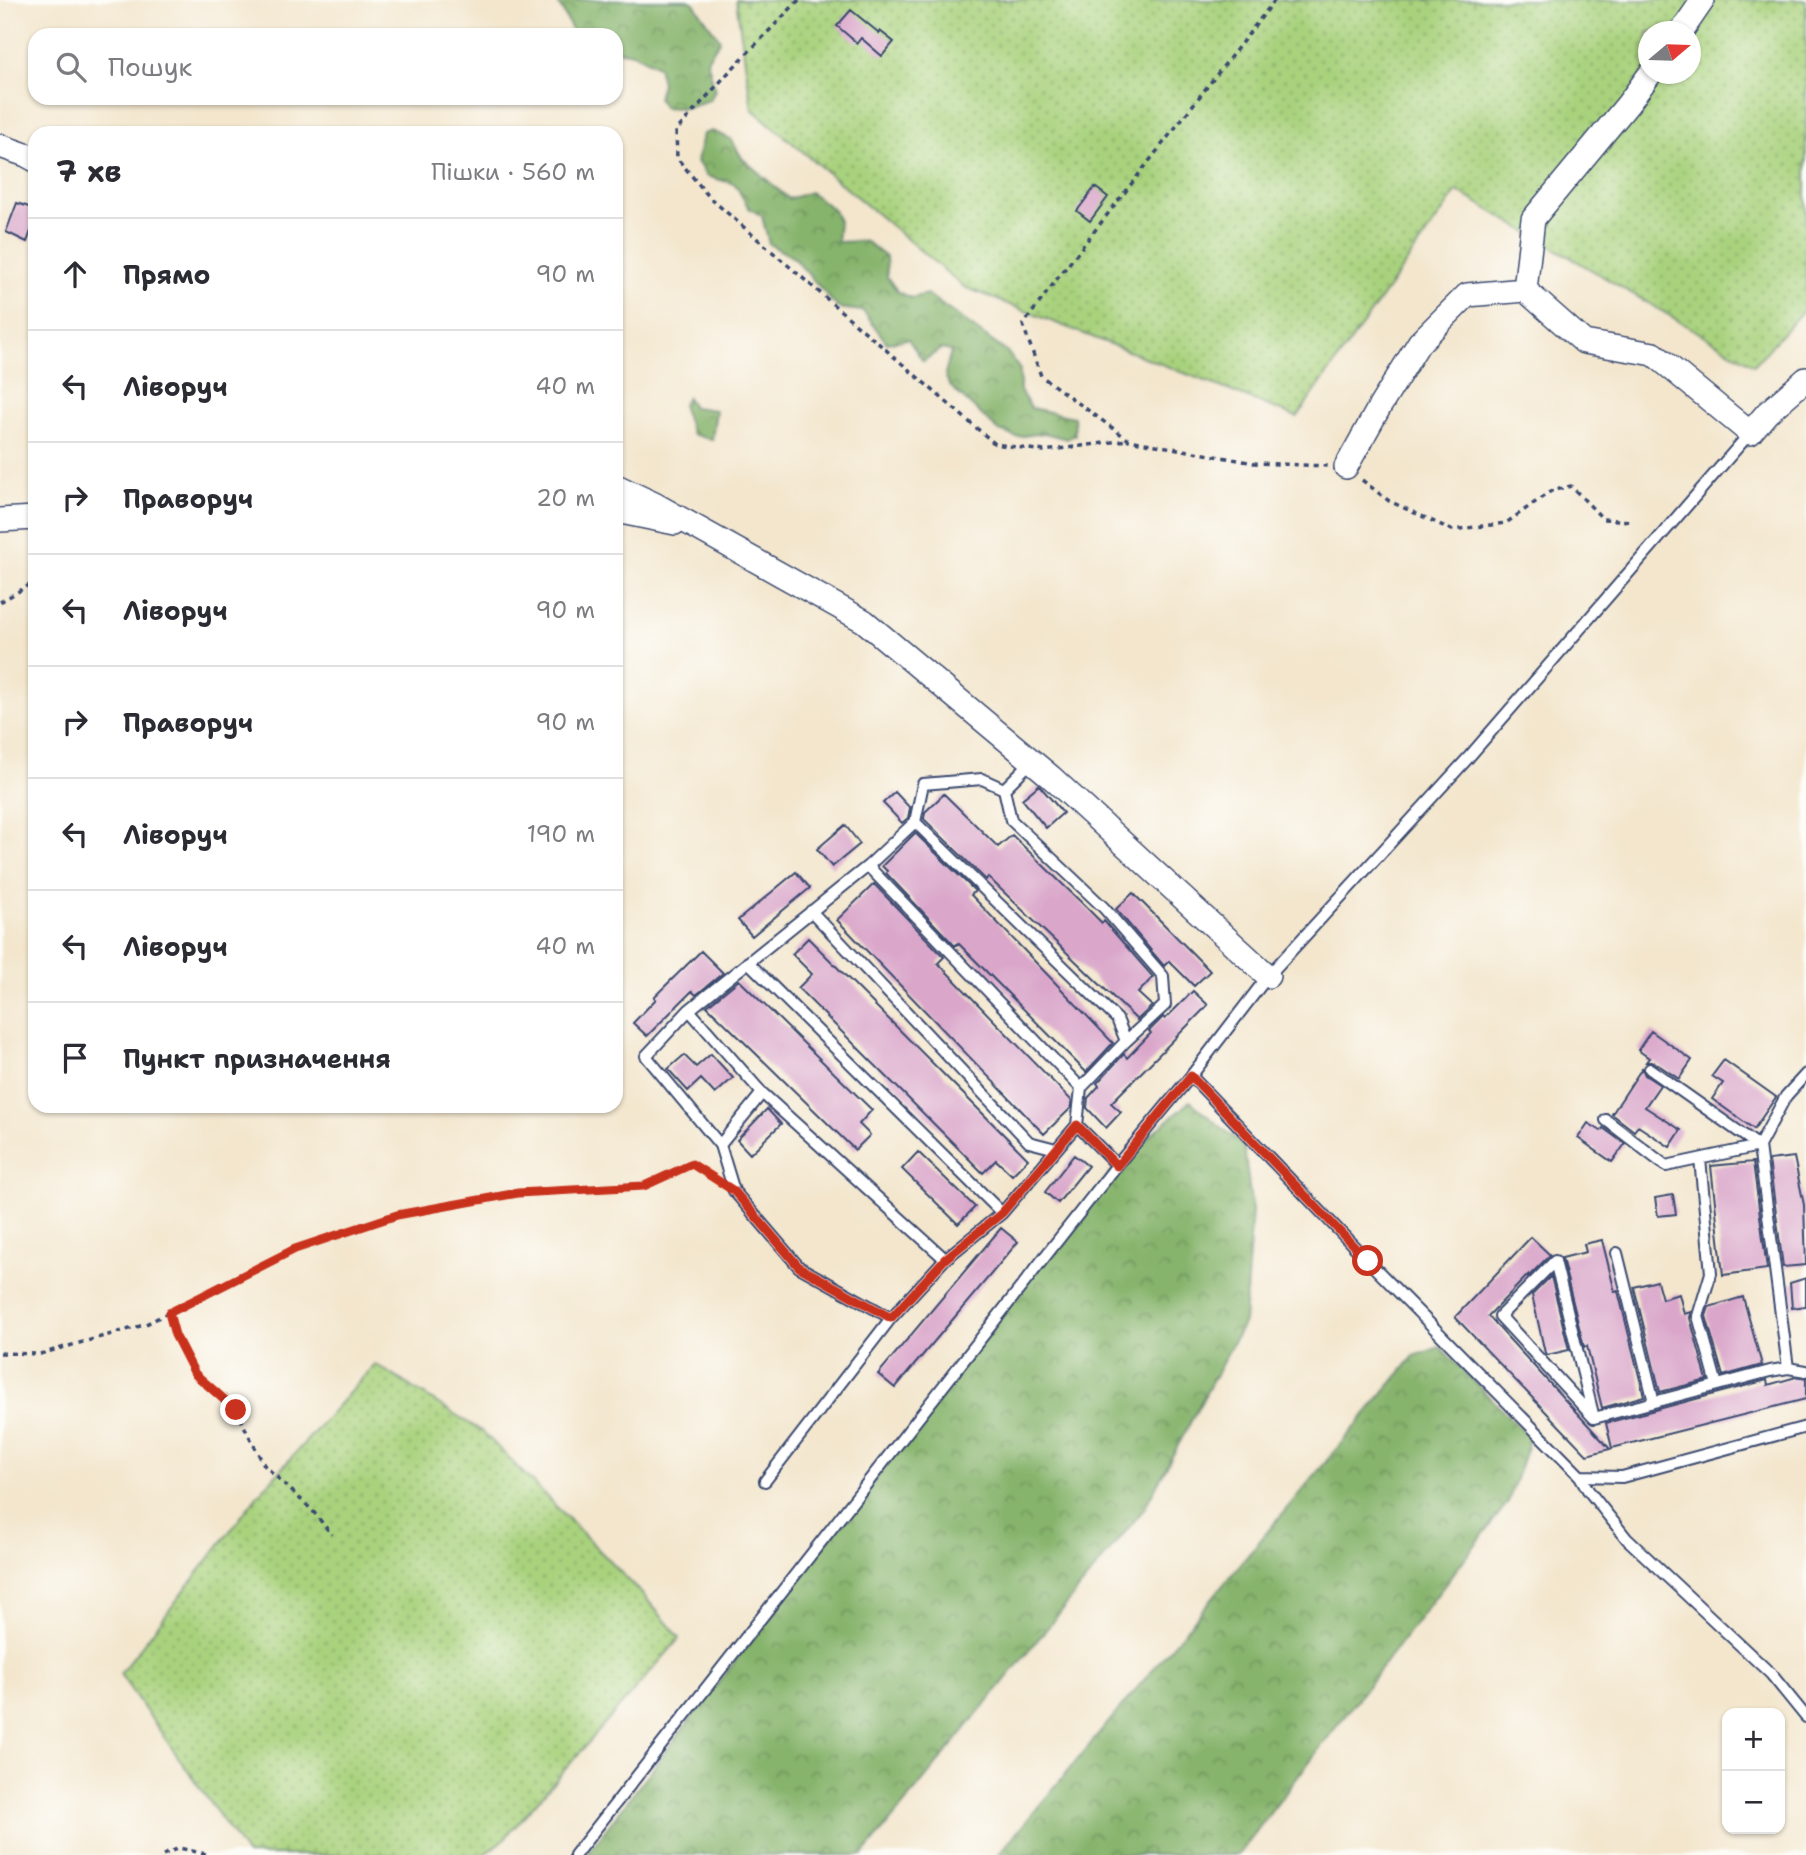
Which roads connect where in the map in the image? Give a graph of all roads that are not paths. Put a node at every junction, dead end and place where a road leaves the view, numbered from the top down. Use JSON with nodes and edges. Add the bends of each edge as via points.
{"nodes":[{"id":1,"x":1703,"y":0,"type":"edge"},
{"id":2,"x":1689,"y":21,"type":"edge"},
{"id":3,"x":1643,"y":84,"type":"edge"},
{"id":4,"x":0,"y":146,"type":"edge"},
{"id":5,"x":28,"y":156,"type":"edge"},
{"id":6,"x":1525,"y":290,"type":"junction"},
{"id":7,"x":1806,"y":379,"type":"edge"},
{"id":8,"x":1750,"y":433,"type":"junction"},
{"id":9,"x":1346,"y":467,"type":"road end"},
{"id":10,"x":623,"y":489,"type":"edge"},
{"id":11,"x":623,"y":512,"type":"edge"},
{"id":12,"x":28,"y":518,"type":"edge"},
{"id":13,"x":0,"y":520,"type":"edge"},
{"id":14,"x":696,"y":527,"type":"junction"},
{"id":15,"x":1032,"y":761,"type":"junction"},
{"id":16,"x":1004,"y":789,"type":"junction"},
{"id":17,"x":915,"y":822,"type":"junction"},
{"id":18,"x":868,"y":866,"type":"junction"},
{"id":19,"x":811,"y":911,"type":"junction"},
{"id":20,"x":748,"y":962,"type":"junction"},
{"id":21,"x":1268,"y":976,"type":"junction"},
{"id":22,"x":689,"y":1010,"type":"junction"},
{"id":23,"x":1126,"y":1041,"type":"junction"},
{"id":24,"x":1650,"y":1069,"type":"dead end"},
{"id":25,"x":1806,"y":1073,"type":"edge"},
{"id":26,"x":1191,"y":1076,"type":"junction"},
{"id":27,"x":1081,"y":1088,"type":"junction"},
{"id":28,"x":762,"y":1093,"type":"junction"},
{"id":29,"x":1605,"y":1120,"type":"dead end"},
{"id":30,"x":1077,"y":1125,"type":"junction"},
{"id":31,"x":720,"y":1145,"type":"junction"},
{"id":32,"x":1759,"y":1146,"type":"junction"},
{"id":33,"x":1056,"y":1149,"type":"junction"},
{"id":34,"x":1700,"y":1159,"type":"junction"},
{"id":35,"x":1117,"y":1166,"type":"junction"},
{"id":36,"x":1002,"y":1213,"type":"junction"},
{"id":37,"x":1617,"y":1253,"type":"dead end"},
{"id":38,"x":945,"y":1259,"type":"junction"},
{"id":39,"x":891,"y":1318,"type":"junction"},
{"id":40,"x":1788,"y":1368,"type":"junction"},
{"id":41,"x":1806,"y":1371,"type":"edge"},
{"id":42,"x":1717,"y":1385,"type":"junction"},
{"id":43,"x":1654,"y":1402,"type":"junction"},
{"id":44,"x":1594,"y":1418,"type":"junction"},
{"id":45,"x":1806,"y":1427,"type":"edge"},
{"id":46,"x":1580,"y":1476,"type":"junction"},
{"id":47,"x":765,"y":1481,"type":"dead end"},
{"id":48,"x":1806,"y":1717,"type":"edge"},
{"id":49,"x":575,"y":1855,"type":"edge"}],
"edges":[{"from":1,"to":2,"type":"street"},
{"from":3,"to":6,"type":"street","via":[[1533,219]]},
{"from":4,"to":5,"type":"street"},
{"from":6,"to":8,"type":"street","via":[[1584,342],[1654,354]]},
{"from":6,"to":9,"type":"street","via":[[1467,295],[1419,343]]},
{"from":7,"to":8,"type":"street"},
{"from":8,"to":21,"type":"lane","via":[[1468,758]]},
{"from":10,"to":14,"type":"street"},
{"from":11,"to":14,"type":"street"},
{"from":12,"to":13,"type":"street"},
{"from":14,"to":15,"type":"street","via":[[864,621]]},
{"from":15,"to":16,"type":"lane"},
{"from":15,"to":21,"type":"street"},
{"from":16,"to":17,"type":"lane","via":[[982,779],[923,784]]},
{"from":16,"to":23,"type":"lane","via":[[1010,820],[1104,908],[1163,975],[1165,1004]]},
{"from":17,"to":18,"type":"lane"},
{"from":17,"to":23,"type":"lane","via":[[1116,1019]]},
{"from":18,"to":19,"type":"lane"},
{"from":18,"to":27,"type":"lane"},
{"from":19,"to":20,"type":"lane"},
{"from":19,"to":33,"type":"lane","via":[[1029,1142]]},
{"from":20,"to":22,"type":"lane"},
{"from":20,"to":36,"type":"lane"},
{"from":21,"to":26,"type":"lane"},
{"from":22,"to":28,"type":"lane"},
{"from":22,"to":31,"type":"lane","via":[[646,1055]]},
{"from":23,"to":27,"type":"lane"},
{"from":24,"to":32,"type":"lane"},
{"from":25,"to":32,"type":"lane","via":[[1786,1096]]},
{"from":26,"to":35,"type":"lane"},
{"from":26,"to":46,"type":"lane"},
{"from":27,"to":30,"type":"lane"},
{"from":28,"to":31,"type":"lane"},
{"from":28,"to":38,"type":"lane"},
{"from":29,"to":34,"type":"lane","via":[[1666,1166]]},
{"from":30,"to":33,"type":"lane"},
{"from":30,"to":35,"type":"lane"},
{"from":31,"to":39,"type":"lane","via":[[734,1191],[799,1267]]},
{"from":32,"to":34,"type":"lane"},
{"from":32,"to":40,"type":"lane"},
{"from":33,"to":36,"type":"lane"},
{"from":34,"to":42,"type":"lane","via":[[1711,1273],[1698,1316]]},
{"from":35,"to":49,"type":"lane"},
{"from":36,"to":38,"type":"lane"},
{"from":37,"to":43,"type":"lane"},
{"from":38,"to":39,"type":"lane"},
{"from":39,"to":47,"type":"lane"},
{"from":40,"to":41,"type":"lane"},
{"from":40,"to":42,"type":"lane"},
{"from":42,"to":43,"type":"lane"},
{"from":43,"to":44,"type":"lane"},
{"from":44,"to":44,"type":"lane","via":[[1500,1316],[1555,1261],[1558,1274]]},
{"from":45,"to":46,"type":"lane","via":[[1622,1478]]},
{"from":46,"to":48,"type":"lane","via":[[1627,1539],[1771,1674]]}]}
